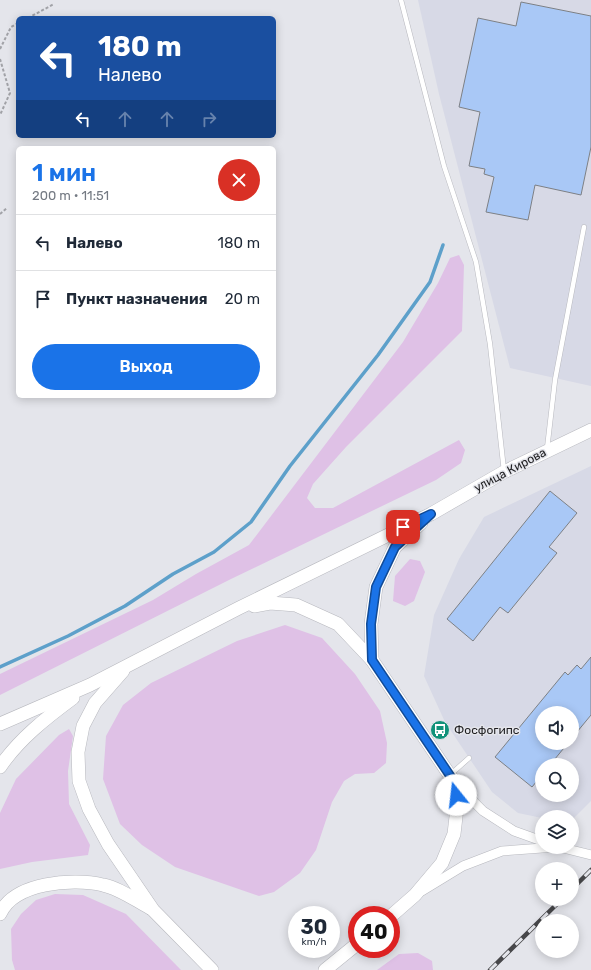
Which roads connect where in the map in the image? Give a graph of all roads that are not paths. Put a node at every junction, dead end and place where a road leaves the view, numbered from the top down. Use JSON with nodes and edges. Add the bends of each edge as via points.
{"nodes":[{"id":1,"x":401,"y":0,"type":"edge"},
{"id":2,"x":584,"y":227,"type":"dead end"},
{"id":3,"x":591,"y":430,"type":"edge"},
{"id":4,"x":547,"y":451,"type":"junction"},
{"id":5,"x":504,"y":472,"type":"junction"},
{"id":6,"x":431,"y":514,"type":"junction"},
{"id":7,"x":239,"y":608,"type":"junction"},
{"id":8,"x":372,"y":660,"type":"junction"},
{"id":9,"x":126,"y":666,"type":"junction"},
{"id":10,"x":90,"y":685,"type":"junction"},
{"id":11,"x":0,"y":724,"type":"edge"},
{"id":12,"x":469,"y":758,"type":"dead end"},
{"id":13,"x":0,"y":767,"type":"edge"},
{"id":14,"x":452,"y":779,"type":"junction"},
{"id":15,"x":535,"y":838,"type":"edge"},
{"id":16,"x":535,"y":849,"type":"edge"},
{"id":17,"x":579,"y":853,"type":"edge"},
{"id":18,"x":591,"y":856,"type":"edge"},
{"id":19,"x":415,"y":895,"type":"junction"},
{"id":20,"x":400,"y":908,"type":"edge"},
{"id":21,"x":153,"y":910,"type":"junction"},
{"id":22,"x":0,"y":914,"type":"edge"},
{"id":23,"x":348,"y":951,"type":"edge"},
{"id":24,"x":212,"y":970,"type":"edge"},
{"id":25,"x":325,"y":970,"type":"edge"}],
"edges":[{"from":1,"to":5,"type":"lane","via":[[444,166],[476,262],[490,344]]},
{"from":2,"to":4,"type":"lane","via":[[555,380]]},
{"from":3,"to":4,"type":"street","name":"улица Кирова"},
{"from":4,"to":5,"type":"street","name":"улица Кирова"},
{"from":5,"to":6,"type":"street","name":"улица Кирова"},
{"from":6,"to":7,"type":"street"},
{"from":6,"to":8,"type":"street","via":[[395,547],[376,587],[371,624]]},
{"from":7,"to":8,"type":"street","via":[[270,603],[296,605],[338,624]]},
{"from":7,"to":9,"type":"street"},
{"from":8,"to":14,"type":"street"},
{"from":9,"to":10,"type":"street"},
{"from":9,"to":21,"type":"street","via":[[95,703],[83,726],[78,752],[79,781],[89,809],[108,844]]},
{"from":10,"to":11,"type":"street"},
{"from":10,"to":13,"type":"street","via":[[37,726]]},
{"from":12,"to":14,"type":"lane"},
{"from":14,"to":15,"type":"street","via":[[483,811],[514,831]]},
{"from":14,"to":19,"type":"street","via":[[457,808],[454,834],[442,864]]},
{"from":16,"to":19,"type":"street","via":[[502,851],[463,866]]},
{"from":17,"to":18,"type":"street"},
{"from":19,"to":20,"type":"street"},
{"from":21,"to":22,"type":"street","via":[[104,885],[57,883],[34,887],[15,897],[3,907]]},
{"from":21,"to":24,"type":"street"},
{"from":23,"to":25,"type":"street"}]}
